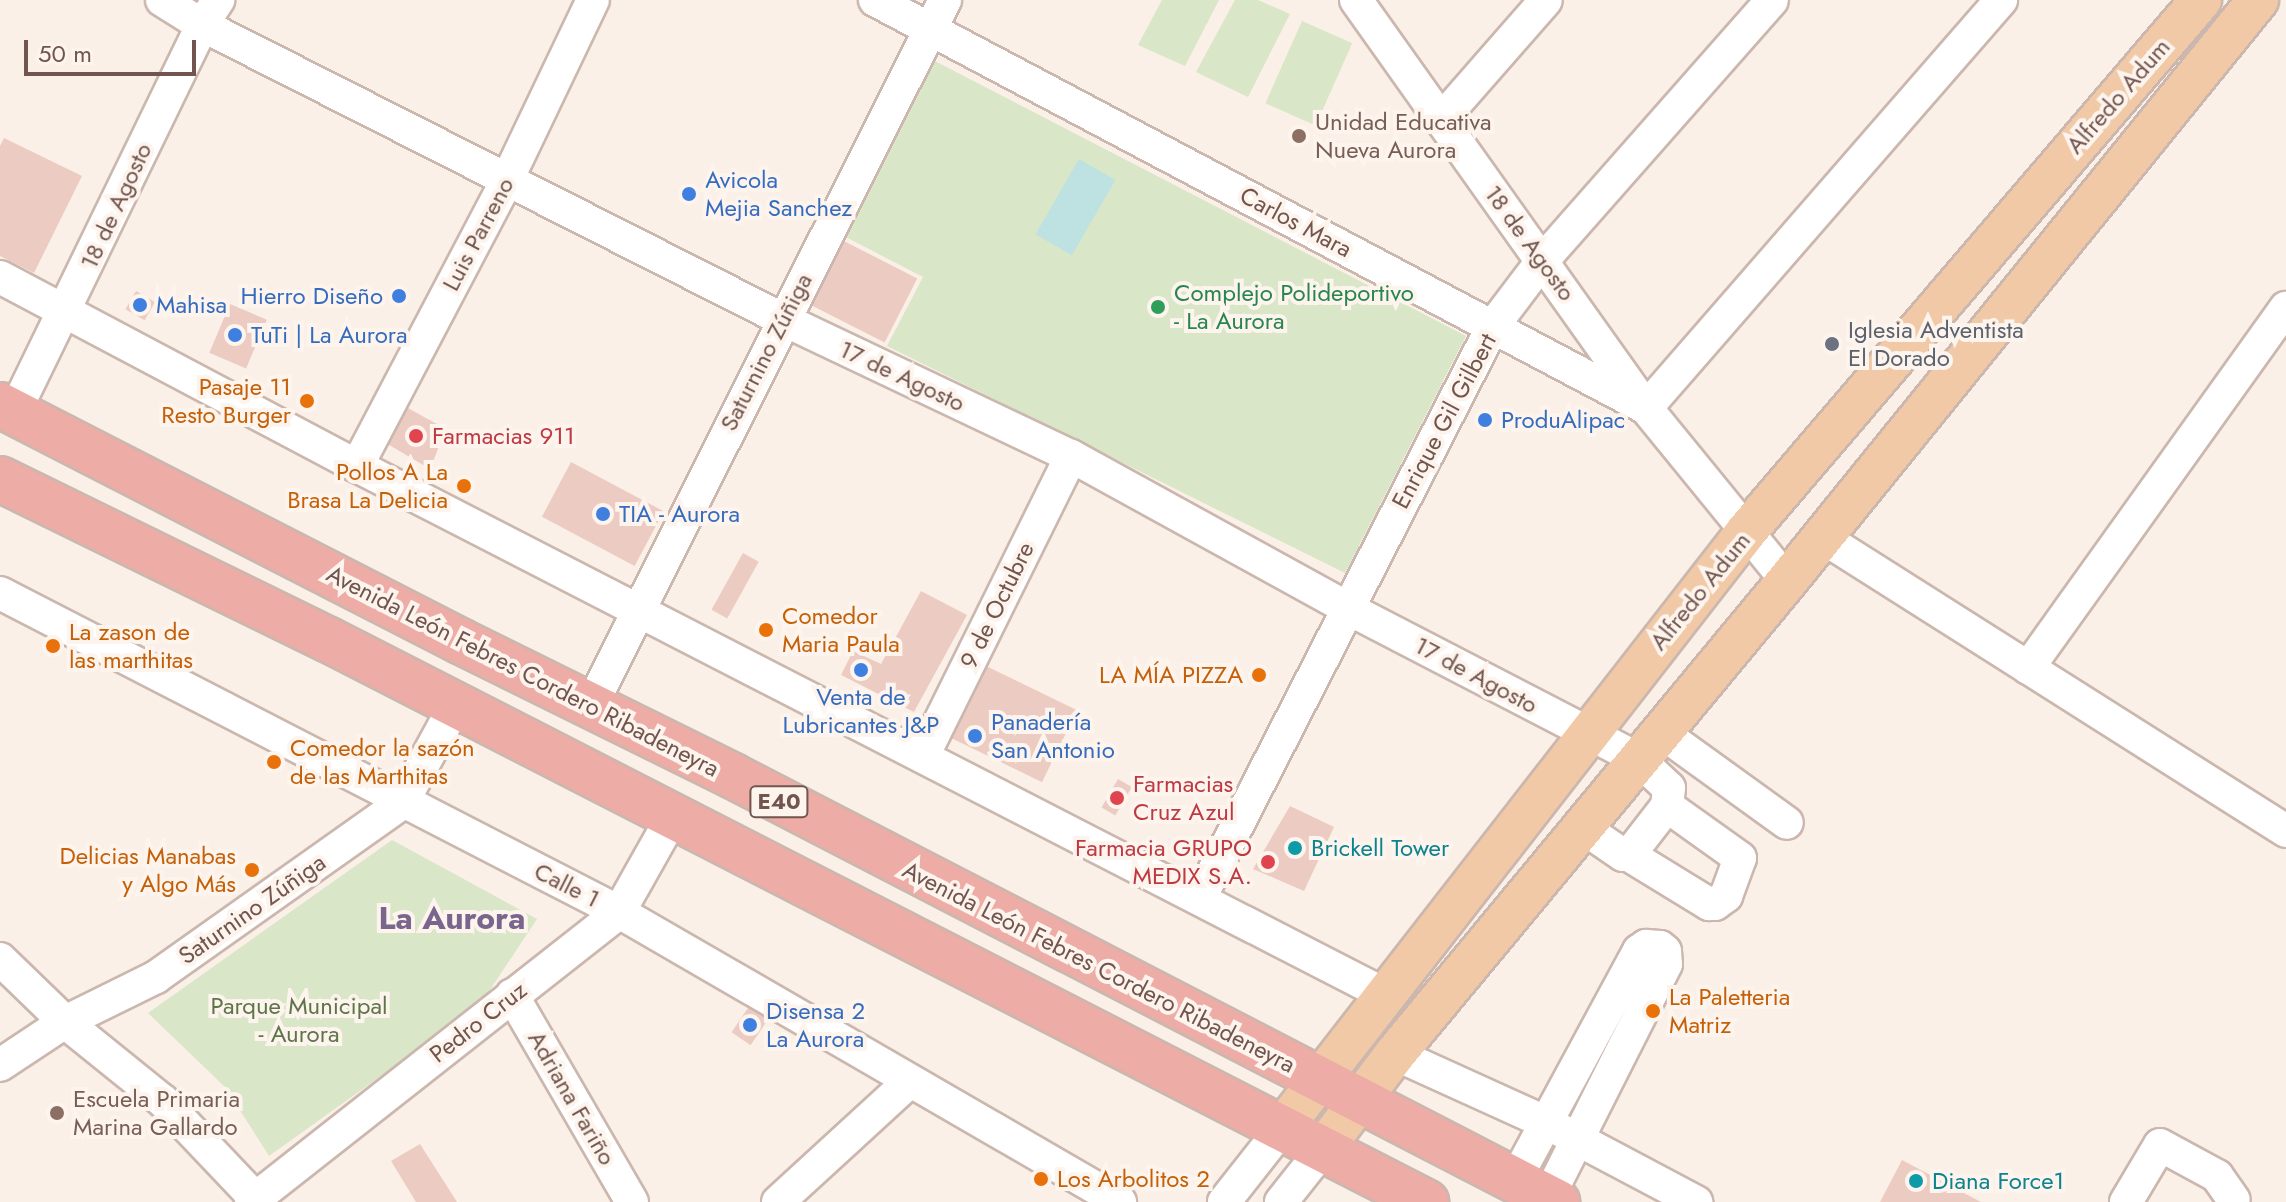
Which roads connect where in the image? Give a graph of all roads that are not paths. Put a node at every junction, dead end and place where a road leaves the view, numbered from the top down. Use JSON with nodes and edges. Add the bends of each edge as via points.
{"nodes":[{"id":1,"x":162,"y":0,"type":"edge"},
{"id":2,"x":593,"y":0,"type":"edge"},
{"id":3,"x":875,"y":0,"type":"edge"},
{"id":4,"x":1356,"y":0,"type":"edge"},
{"id":5,"x":1546,"y":0,"type":"edge"},
{"id":6,"x":1772,"y":0,"type":"edge"},
{"id":7,"x":2001,"y":0,"type":"edge"},
{"id":8,"x":2201,"y":0,"type":"edge"},
{"id":9,"x":2258,"y":0,"type":"edge"},
{"id":10,"x":210,"y":12,"type":"edge"},
{"id":11,"x":938,"y":14,"type":"edge"},
{"id":12,"x":1441,"y":120,"type":"junction"},
{"id":13,"x":508,"y":178,"type":"junction"},
{"id":14,"x":1543,"y":260,"type":"junction"},
{"id":15,"x":0,"y":277,"type":"edge"},
{"id":16,"x":2286,"y":308,"type":"edge"},
{"id":17,"x":66,"y":312,"type":"junction"},
{"id":18,"x":782,"y":319,"type":"junction"},
{"id":19,"x":1493,"y":326,"type":"junction"},
{"id":20,"x":1646,"y":408,"type":"junction"},
{"id":21,"x":7,"y":409,"type":"edge"},
{"id":22,"x":1071,"y":456,"type":"junction"},
{"id":23,"x":357,"y":466,"type":"junction"},
{"id":24,"x":0,"y":480,"type":"edge"},
{"id":25,"x":1746,"y":532,"type":"junction"},
{"id":26,"x":1822,"y":537,"type":"junction"},
{"id":27,"x":1787,"y":581,"type":"junction"},
{"id":28,"x":351,"y":585,"type":"junction"},
{"id":29,"x":0,"y":593,"type":"edge"},
{"id":30,"x":1347,"y":608,"type":"junction"},
{"id":31,"x":639,"y":609,"type":"junction"},
{"id":32,"x":329,"y":640,"type":"junction"},
{"id":33,"x":462,"y":642,"type":"junction"},
{"id":34,"x":2028,"y":668,"type":"junction"},
{"id":35,"x":443,"y":698,"type":"junction"},
{"id":36,"x":591,"y":706,"type":"junction"},
{"id":37,"x":638,"y":730,"type":"junction"},
{"id":38,"x":1587,"y":733,"type":"junction"},
{"id":39,"x":1649,"y":745,"type":"junction"},
{"id":40,"x":924,"y":754,"type":"junction"},
{"id":41,"x":733,"y":776,"type":"junction"},
{"id":42,"x":603,"y":780,"type":"junction"},
{"id":43,"x":402,"y":803,"type":"junction"},
{"id":44,"x":1667,"y":806,"type":"junction"},
{"id":45,"x":1787,"y":823,"type":"dead end"},
{"id":46,"x":689,"y":824,"type":"junction"},
{"id":47,"x":1582,"y":827,"type":"junction"},
{"id":48,"x":2286,"y":831,"type":"edge"},
{"id":49,"x":1629,"y":855,"type":"junction"},
{"id":50,"x":1200,"y":898,"type":"junction"},
{"id":51,"x":619,"y":912,"type":"junction"},
{"id":52,"x":0,"y":959,"type":"edge"},
{"id":53,"x":512,"y":995,"type":"junction"},
{"id":54,"x":1386,"y":995,"type":"junction"},
{"id":55,"x":65,"y":1022,"type":"junction"},
{"id":56,"x":1395,"y":1054,"type":"junction"},
{"id":57,"x":0,"y":1065,"type":"edge"},
{"id":58,"x":910,"y":1081,"type":"junction"},
{"id":59,"x":1320,"y":1081,"type":"junction"},
{"id":60,"x":1359,"y":1101,"type":"junction"},
{"id":61,"x":1547,"y":1123,"type":"junction"},
{"id":62,"x":1283,"y":1127,"type":"junction"},
{"id":63,"x":1579,"y":1141,"type":"junction"},
{"id":64,"x":1323,"y":1149,"type":"junction"},
{"id":65,"x":1540,"y":1194,"type":"edge"},
{"id":66,"x":1289,"y":1200,"type":"edge"},
{"id":67,"x":256,"y":1201,"type":"edge"},
{"id":68,"x":2241,"y":1201,"type":"edge"},
{"id":69,"x":632,"y":1202,"type":"edge"},
{"id":70,"x":778,"y":1202,"type":"edge"},
{"id":71,"x":1120,"y":1202,"type":"edge"},
{"id":72,"x":1224,"y":1202,"type":"edge"},
{"id":73,"x":1426,"y":1202,"type":"edge"},
{"id":74,"x":1696,"y":1202,"type":"edge"},
{"id":75,"x":2126,"y":1202,"type":"edge"}],
"edges":[{"from":1,"to":10,"type":"street","name":"17 de Agosto"},
{"from":2,"to":13,"type":"street","name":"Luis Parreno"},
{"from":3,"to":11,"type":"street","name":"Carlos Mara"},
{"from":4,"to":12,"type":"street","name":"18 de Agosto"},
{"from":5,"to":12,"type":"street"},
{"from":6,"to":14,"type":"street","name":"Enrique Gil Gilbert"},
{"from":7,"to":20,"type":"street"},
{"from":8,"to":25,"type":"main road","name":"Alfredo Adum"},
{"from":9,"to":26,"type":"main road","name":"Alfredo Adum"},
{"from":10,"to":13,"type":"street","name":"17 de Agosto"},
{"from":10,"to":17,"type":"street","name":"18 de Agosto"},
{"from":11,"to":18,"type":"street","name":"Saturnino Zúñiga"},
{"from":11,"to":19,"type":"street","name":"Carlos Mara"},
{"from":12,"to":14,"type":"street","name":"18 de Agosto"},
{"from":13,"to":18,"type":"street","name":"17 de Agosto"},
{"from":13,"to":23,"type":"street","name":"Luis Parreno"},
{"from":14,"to":19,"type":"street","name":"Enrique Gil Gilbert"},
{"from":14,"to":20,"type":"street","name":"18 de Agosto"},
{"from":15,"to":17,"type":"street"},
{"from":16,"to":34,"type":"street"},
{"from":17,"to":21,"type":"street","name":"18 de Agosto"},
{"from":17,"to":23,"type":"street"},
{"from":18,"to":22,"type":"street","name":"17 de Agosto"},
{"from":18,"to":31,"type":"street","name":"Saturnino Zúñiga"},
{"from":19,"to":20,"type":"street","name":"Carlos Mara"},
{"from":19,"to":30,"type":"street","name":"Enrique Gil Gilbert"},
{"from":20,"to":25,"type":"street","name":"Carlos Mara"},
{"from":21,"to":28,"type":"highway","name":"Avenida León Febres Cordero Ribadeneyra","number":"E40"},
{"from":22,"to":30,"type":"street","name":"17 de Agosto"},
{"from":22,"to":40,"type":"street","name":"9 de Octubre"},
{"from":23,"to":31,"type":"street"},
{"from":24,"to":32,"type":"highway","number":"E40"},
{"from":25,"to":27,"type":"street","name":"Carlos Mara"},
{"from":25,"to":38,"type":"main road","name":"Alfredo Adum"},
{"from":26,"to":27,"type":"main road","name":"Alfredo Adum"},
{"from":26,"to":34,"type":"street"},
{"from":27,"to":39,"type":"main road","name":"Alfredo Adum"},
{"from":28,"to":32,"type":"highway","via":[[358,612],[352,625]]},
{"from":28,"to":33,"type":"highway","name":"Avenida León Febres Cordero Ribadeneyra","number":"E40"},
{"from":29,"to":43,"type":"street","name":"Calle 1"},
{"from":30,"to":38,"type":"street","name":"17 de Agosto"},
{"from":30,"to":50,"type":"street","name":"Enrique Gil Gilbert"},
{"from":31,"to":36,"type":"street","name":"Saturnino Zúñiga"},
{"from":31,"to":40,"type":"street"},
{"from":32,"to":35,"type":"highway","number":"E40"},
{"from":33,"to":35,"type":"highway","via":[[432,649],[424,663],[423,678]]},
{"from":33,"to":36,"type":"highway","name":"Avenida León Febres Cordero Ribadeneyra","number":"E40"},
{"from":34,"to":48,"type":"street"},
{"from":35,"to":42,"type":"highway","number":"E40"},
{"from":35,"to":43,"type":"street","name":"Saturnino Zúñiga"},
{"from":36,"to":37,"type":"highway","name":"Avenida León Febres Cordero Ribadeneyra","number":"E40"},
{"from":37,"to":41,"type":"highway","name":"Avenida León Febres Cordero Ribadeneyra","number":"E40"},
{"from":37,"to":42,"type":"highway","via":[[638,743],[626,767]]},
{"from":38,"to":39,"type":"street","name":"17 de Agosto"},
{"from":38,"to":54,"type":"main road","name":"Alfredo Adum"},
{"from":39,"to":44,"type":"street","via":[[1669,788]]},
{"from":39,"to":45,"type":"street"},
{"from":39,"to":47,"type":"main road","name":"Alfredo Adum"},
{"from":40,"to":50,"type":"street"},
{"from":41,"to":46,"type":"highway","via":[[720,781],[702,802],[700,816]]},
{"from":41,"to":59,"type":"highway","name":"Avenida León Febres Cordero Ribadeneyra","number":"E40"},
{"from":42,"to":46,"type":"highway","number":"E40"},
{"from":43,"to":51,"type":"street","name":"Calle 1"},
{"from":43,"to":55,"type":"street","name":"Saturnino Zúñiga","via":[[156,977]]},
{"from":44,"to":49,"type":"street"},
{"from":44,"to":49,"type":"street","via":[[1740,858],[1726,896],[1709,904]]},
{"from":46,"to":51,"type":"street","name":"Pedro Cruz"},
{"from":46,"to":62,"type":"highway","number":"E40"},
{"from":47,"to":49,"type":"street"},
{"from":47,"to":56,"type":"main road","name":"Alfredo Adum"},
{"from":50,"to":54,"type":"street"},
{"from":51,"to":53,"type":"street","name":"Pedro Cruz"},
{"from":51,"to":58,"type":"street","name":"Calle 1"},
{"from":52,"to":55,"type":"street"},
{"from":53,"to":67,"type":"street","name":"Pedro Cruz"},
{"from":53,"to":69,"type":"street","name":"Adriana Fariño"},
{"from":54,"to":59,"type":"main road","name":"Alfredo Adum"},
{"from":55,"to":57,"type":"street","name":"Saturnino Zúñiga"},
{"from":55,"to":67,"type":"street","via":[[163,1101]]},
{"from":56,"to":60,"type":"main road","name":"Alfredo Adum"},
{"from":56,"to":61,"type":"street"},
{"from":58,"to":70,"type":"street"},
{"from":58,"to":71,"type":"street","name":"Calle 1"},
{"from":59,"to":60,"type":"highway","name":"Avenida León Febres Cordero Ribadeneyra","number":"E40"},
{"from":59,"to":62,"type":"main road","name":"Alfredo Adum"},
{"from":60,"to":64,"type":"main road","name":"Alfredo Adum"},
{"from":60,"to":65,"type":"highway","name":"Avenida León Febres Cordero Ribadeneyra","number":"E40"},
{"from":61,"to":63,"type":"street"},
{"from":61,"to":63,"type":"street","via":[[1639,951],[1660,947],[1666,964]]},
{"from":61,"to":65,"type":"street"},
{"from":62,"to":64,"type":"highway","number":"E40"},
{"from":62,"to":72,"type":"street","name":"Alfredo Adum"},
{"from":63,"to":65,"type":"street"},
{"from":63,"to":74,"type":"street"},
{"from":64,"to":66,"type":"street","name":"Alfredo Adum"},
{"from":64,"to":73,"type":"highway","number":"E40"},
{"from":68,"to":75,"type":"street","via":[[2217,1176],[2160,1145]]}]}
